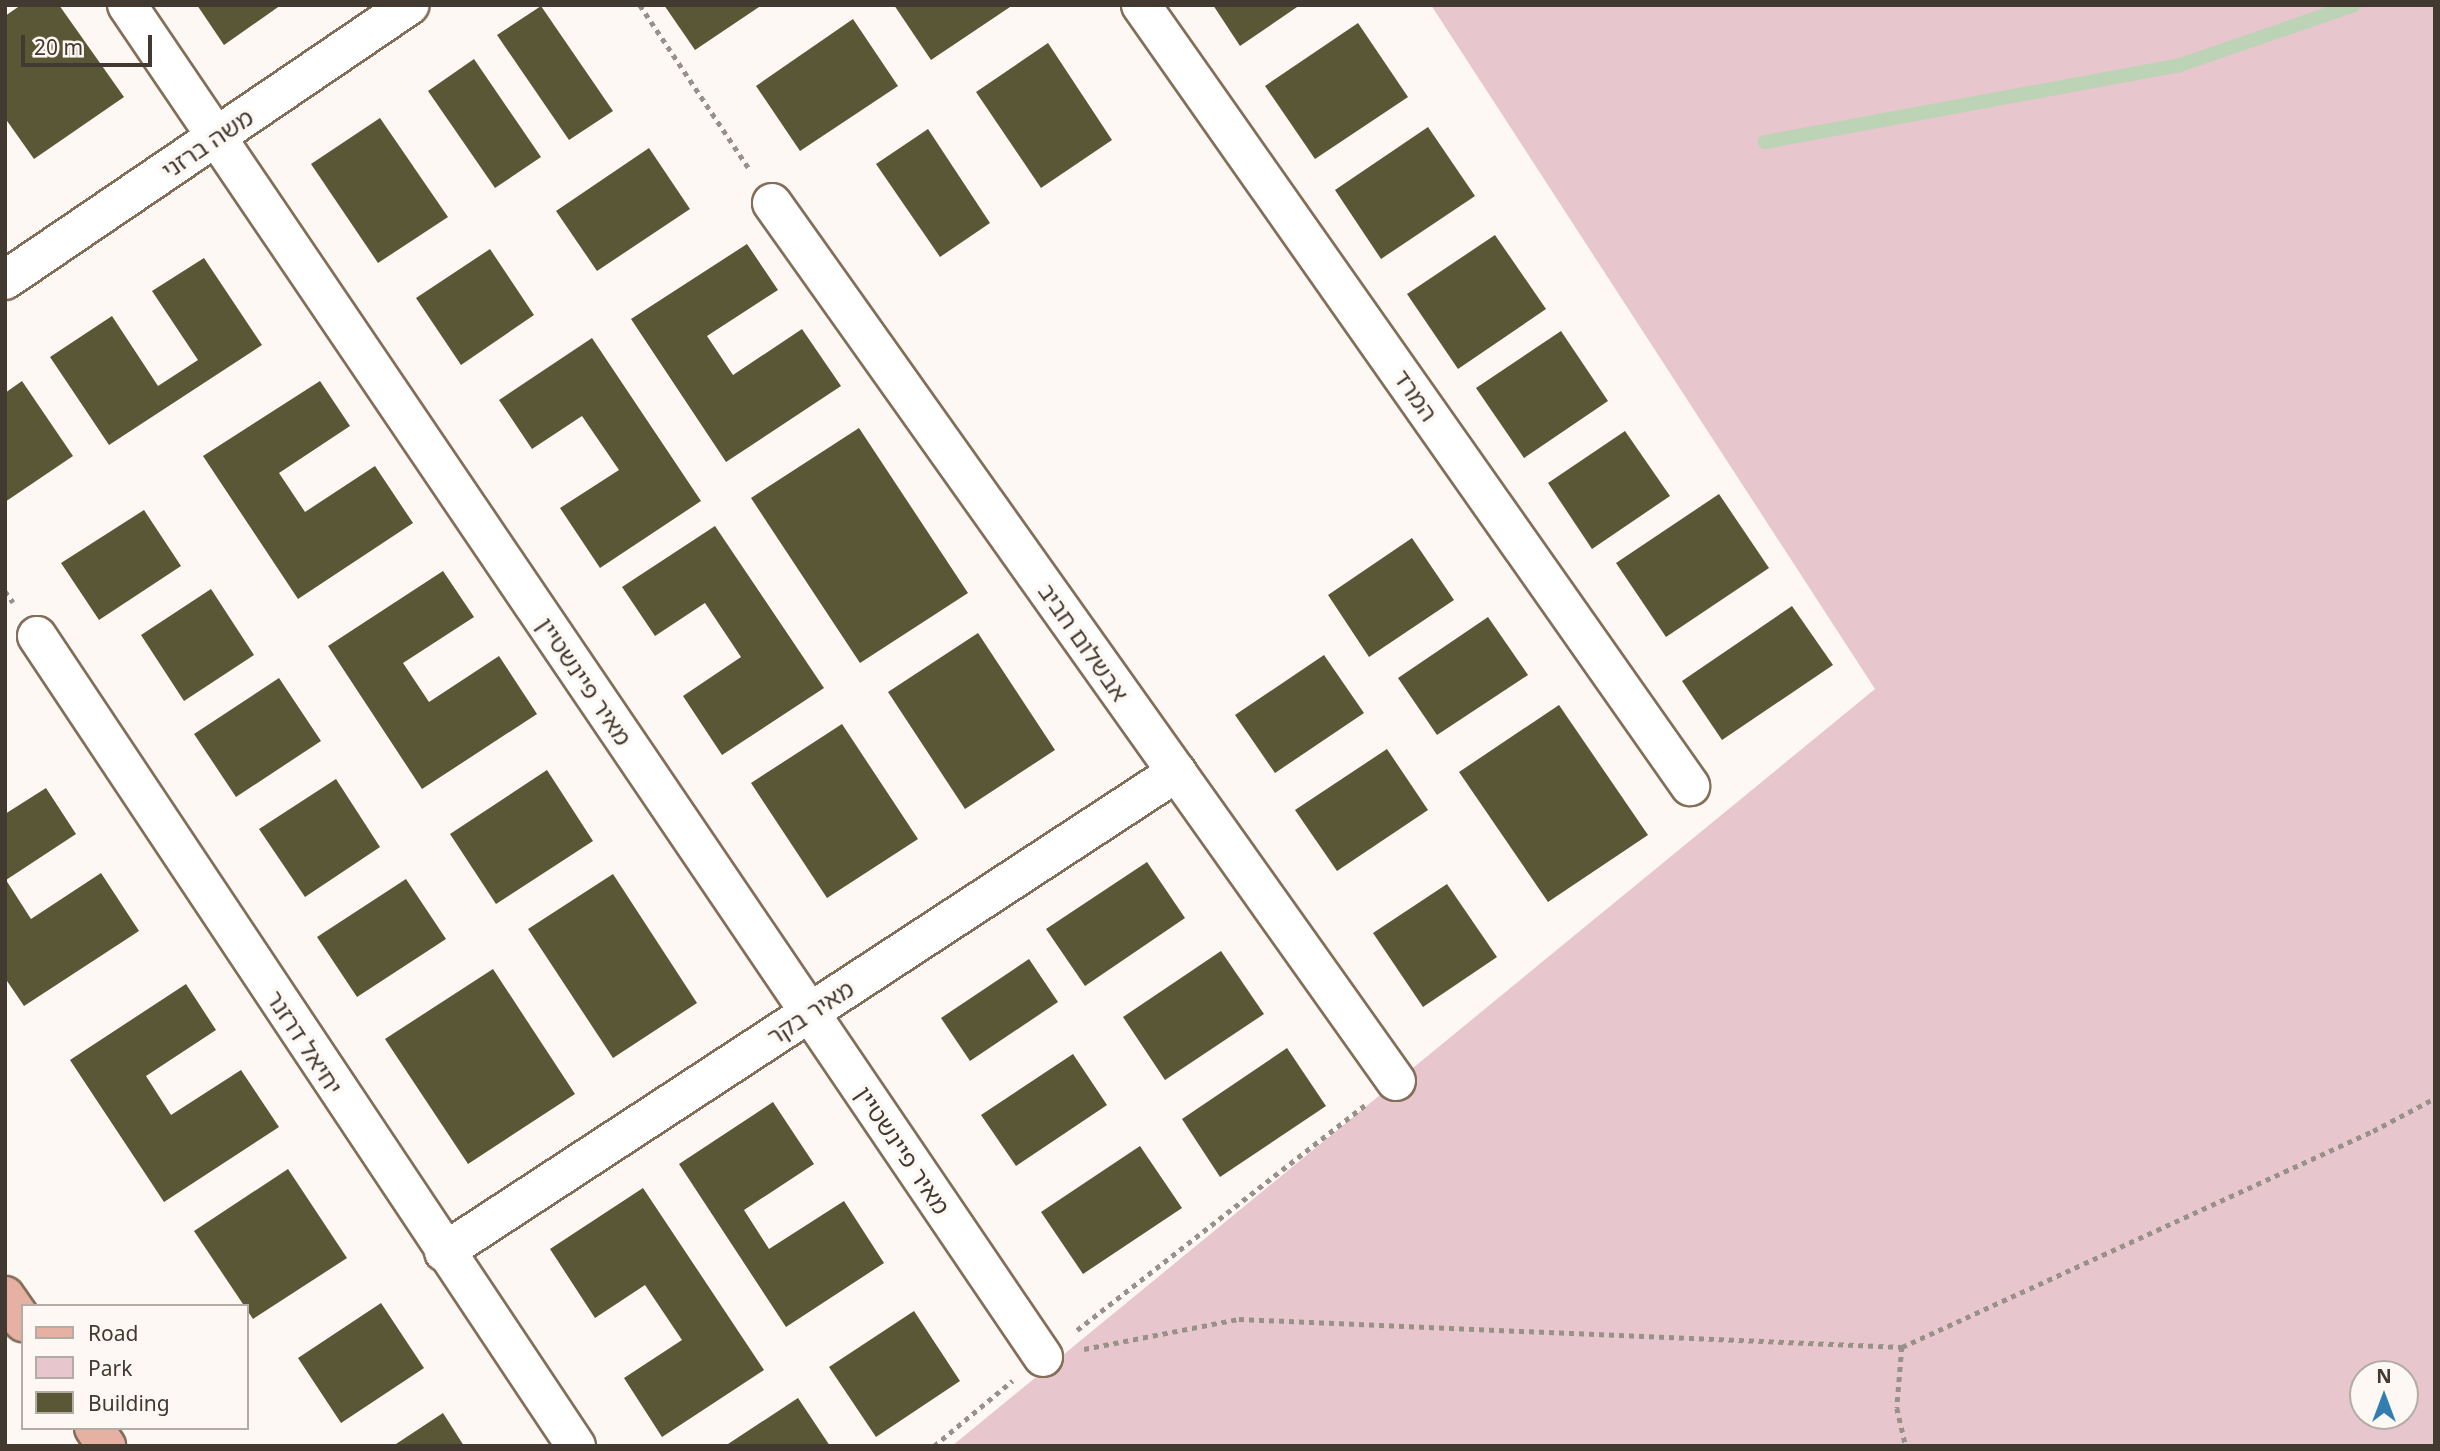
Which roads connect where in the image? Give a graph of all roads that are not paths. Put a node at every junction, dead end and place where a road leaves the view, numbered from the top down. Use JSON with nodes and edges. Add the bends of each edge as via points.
{"nodes":[{"id":1,"x":127,"y":5,"type":"edge"},
{"id":2,"x":409,"y":5,"type":"edge"},
{"id":3,"x":1141,"y":5,"type":"edge"},
{"id":4,"x":216,"y":137,"type":"junction"},
{"id":5,"x":772,"y":203,"type":"road end"},
{"id":6,"x":5,"y":280,"type":"edge"},
{"id":7,"x":37,"y":636,"type":"dead end"},
{"id":8,"x":1177,"y":772,"type":"junction"},
{"id":9,"x":1690,"y":786,"type":"dead end"},
{"id":10,"x":809,"y":1013,"type":"junction"},
{"id":11,"x":1396,"y":1081,"type":"road end"},
{"id":12,"x":444,"y":1252,"type":"junction"},
{"id":13,"x":5,"y":1296,"type":"edge"},
{"id":14,"x":21,"y":1319,"type":"edge"},
{"id":15,"x":1043,"y":1357,"type":"road end"},
{"id":16,"x":95,"y":1430,"type":"edge"},
{"id":17,"x":106,"y":1446,"type":"edge"},
{"id":18,"x":576,"y":1446,"type":"edge"}],
"edges":[{"from":1,"to":4,"type":"street","name":"מאיר פיינשטיין"},
{"from":2,"to":4,"type":"street","name":"משה ברזני"},
{"from":3,"to":9,"type":"street","name":"המרד"},
{"from":4,"to":6,"type":"street","name":"משה ברזני"},
{"from":4,"to":10,"type":"street","name":"מאיר פיינשטיין"},
{"from":5,"to":8,"type":"street","name":"אבשלום חביב"},
{"from":7,"to":12,"type":"street","name":"יחיאל דרזנר"},
{"from":8,"to":10,"type":"street","name":"מאיר בקר"},
{"from":8,"to":11,"type":"street","name":"אבשלום חביב"},
{"from":10,"to":12,"type":"street","name":"מאיר בקר"},
{"from":10,"to":15,"type":"street","name":"מאיר פיינשטיין"},
{"from":12,"to":18,"type":"street","name":"יחיאל דרזנר"},
{"from":13,"to":14,"type":"main road"},
{"from":16,"to":17,"type":"main road"}]}
